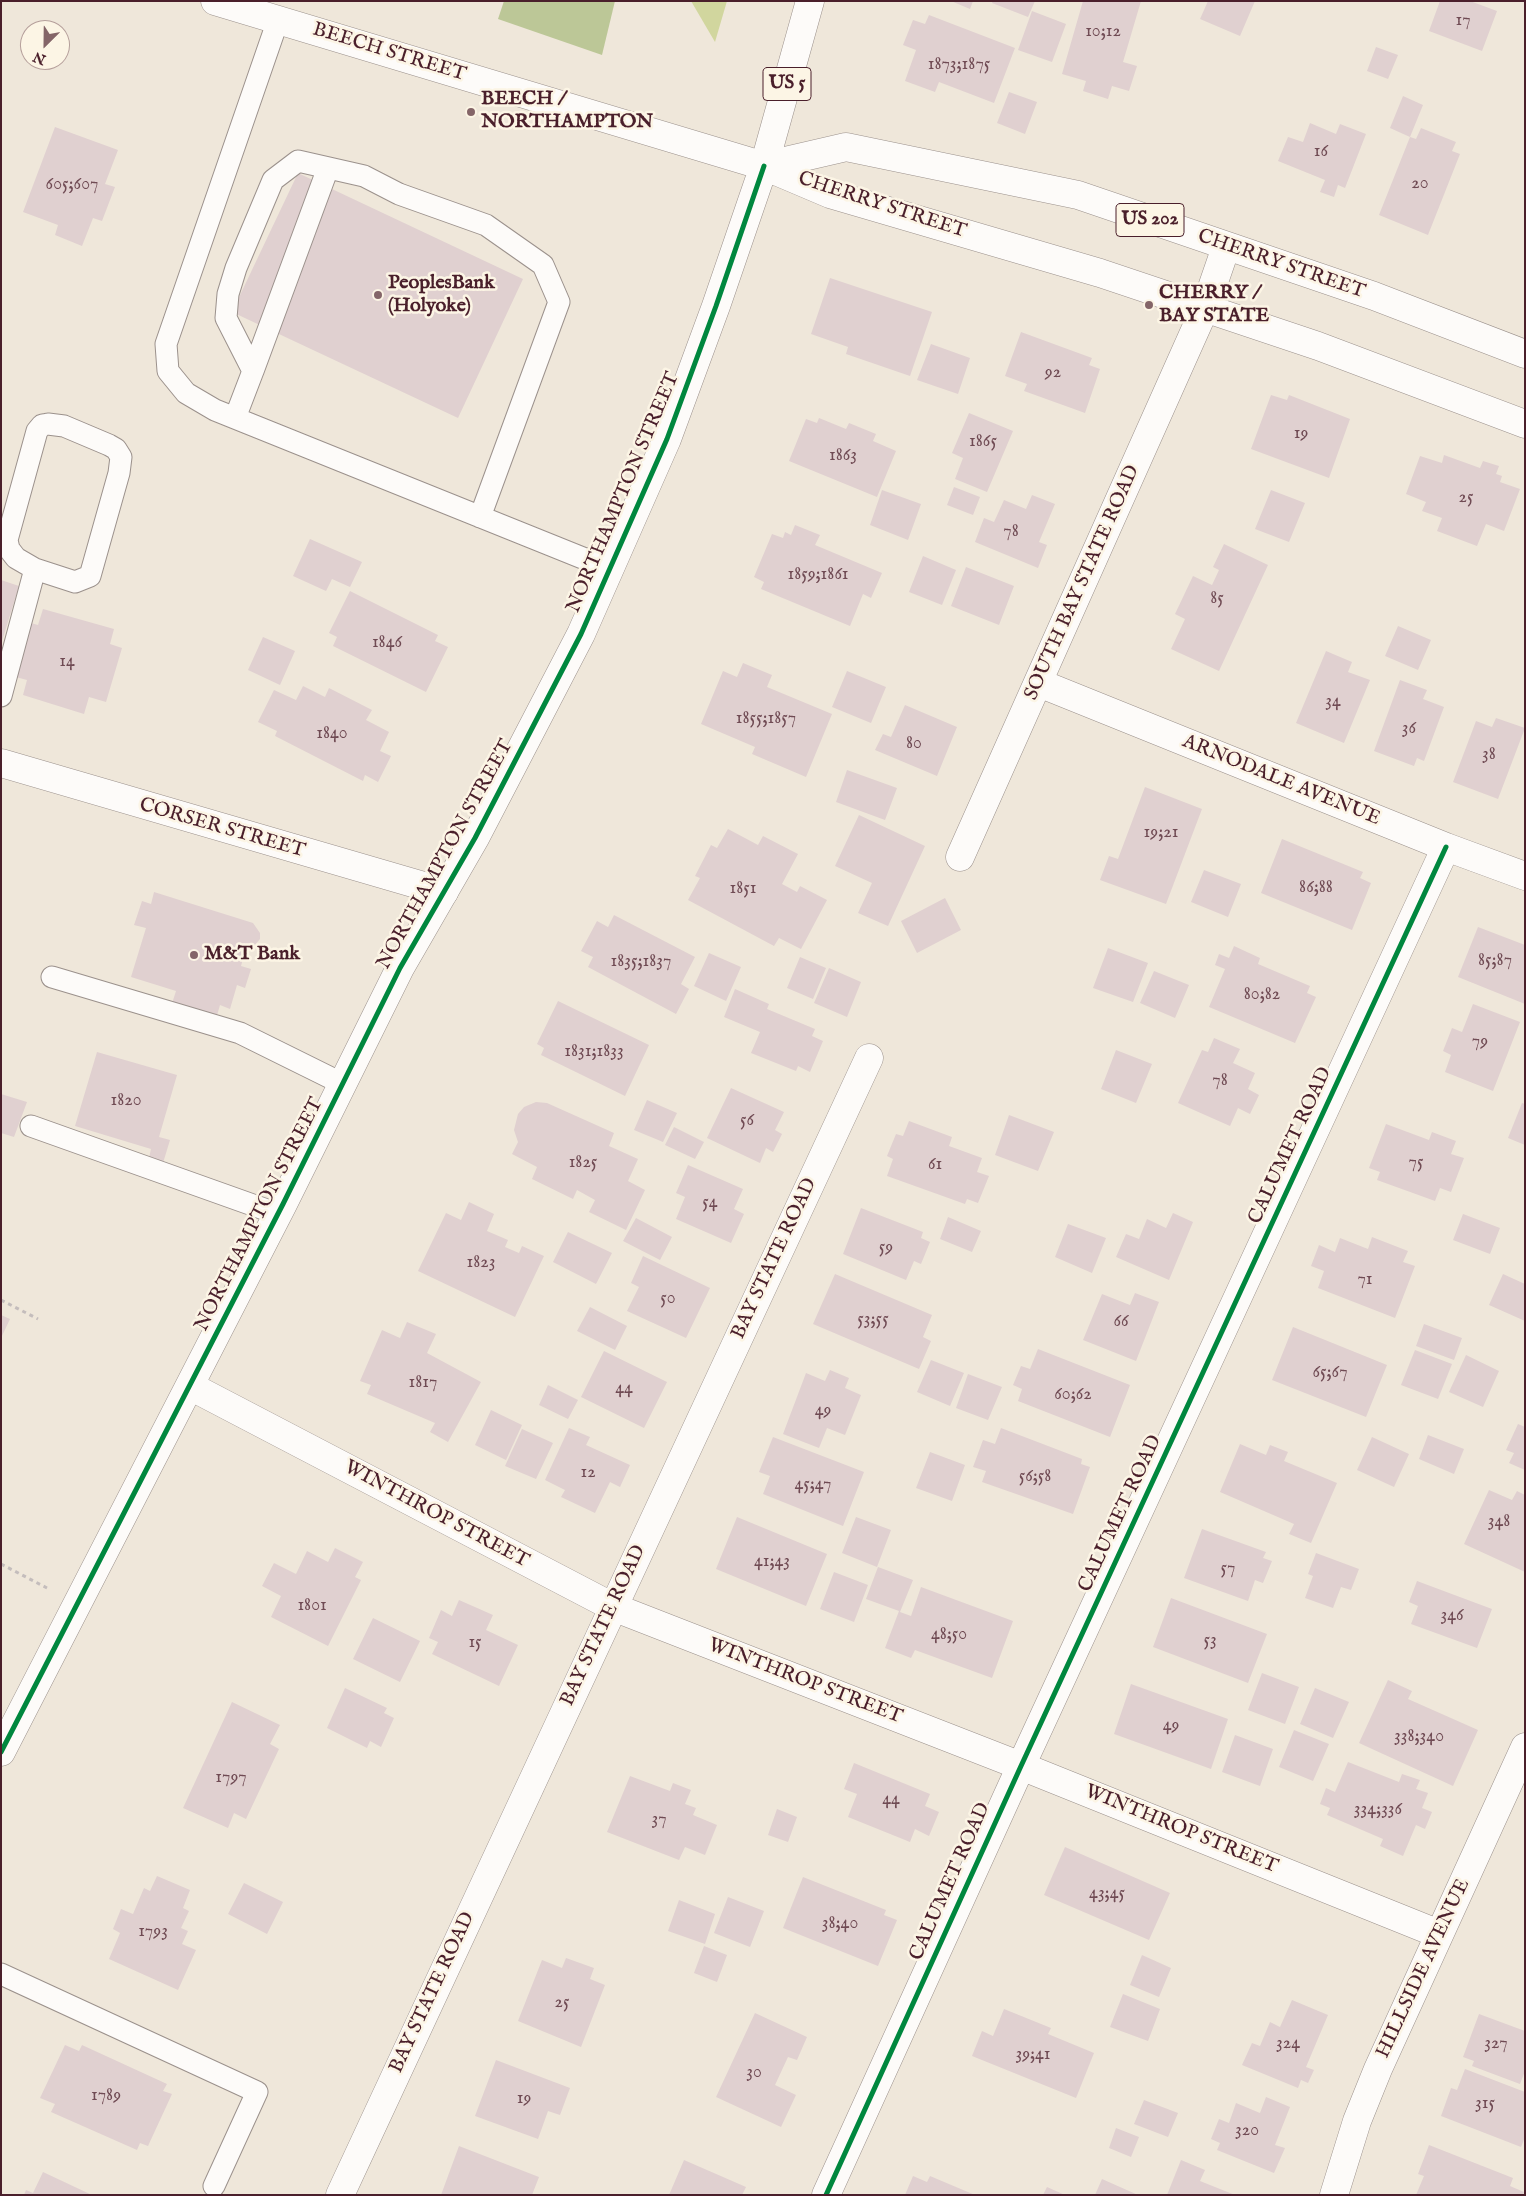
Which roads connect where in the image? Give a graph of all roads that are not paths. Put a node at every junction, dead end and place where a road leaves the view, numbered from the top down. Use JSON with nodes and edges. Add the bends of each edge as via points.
{"nodes":[{"id":1,"x":216,"y":1,"type":"edge"},
{"id":2,"x":810,"y":1,"type":"edge"},
{"id":3,"x":278,"y":20,"type":"junction"},
{"id":4,"x":764,"y":166,"type":"junction"},
{"id":5,"x":328,"y":168,"type":"junction"},
{"id":6,"x":1226,"y":247,"type":"junction"},
{"id":7,"x":1205,"y":308,"type":"junction"},
{"id":8,"x":1525,"y":354,"type":"edge"},
{"id":9,"x":253,"y":371,"type":"junction"},
{"id":10,"x":235,"y":418,"type":"junction"},
{"id":11,"x":1525,"y":424,"type":"edge"},
{"id":12,"x":480,"y":517,"type":"junction"},
{"id":13,"x":35,"y":569,"type":"junction"},
{"id":14,"x":610,"y":569,"type":"junction"},
{"id":15,"x":1039,"y":683,"type":"junction"},
{"id":16,"x":1,"y":696,"type":"edge"},
{"id":17,"x":1,"y":763,"type":"edge"},
{"id":18,"x":1446,"y":847,"type":"junction"},
{"id":19,"x":960,"y":857,"type":"dead end"},
{"id":20,"x":1525,"y":876,"type":"edge"},
{"id":21,"x":444,"y":892,"type":"junction"},
{"id":22,"x":52,"y":977,"type":"dead end"},
{"id":23,"x":869,"y":1058,"type":"dead end"},
{"id":24,"x":343,"y":1084,"type":"junction"},
{"id":25,"x":31,"y":1126,"type":"dead end"},
{"id":26,"x":278,"y":1214,"type":"junction"},
{"id":27,"x":190,"y":1386,"type":"junction"},
{"id":28,"x":613,"y":1607,"type":"junction"},
{"id":29,"x":1525,"y":1747,"type":"edge"},
{"id":30,"x":2,"y":1748,"type":"edge"},
{"id":31,"x":1021,"y":1766,"type":"junction"},
{"id":32,"x":1440,"y":1934,"type":"junction"},
{"id":33,"x":1,"y":1974,"type":"edge"},
{"id":34,"x":214,"y":2186,"type":"dead end"},
{"id":35,"x":340,"y":2195,"type":"edge"},
{"id":36,"x":826,"y":2195,"type":"edge"},
{"id":37,"x":1334,"y":2195,"type":"edge"}],
"edges":[{"from":1,"to":3,"type":"street","name":"BEECH STREET","number":"US 202"},
{"from":2,"to":4,"type":"street","name":"NORTHAMPTON STREET","number":"US 5"},
{"from":3,"to":4,"type":"street","name":"BEECH STREET","number":"US 202"},
{"from":3,"to":10,"type":"lane","via":[[166,344],[168,371],[186,393]]},
{"from":4,"to":6,"type":"street","name":"CHERRY STREET","number":"US 202","via":[[846,147],[1078,195]]},
{"from":4,"to":7,"type":"street","name":"CHERRY STREET","number":"US 202","via":[[830,194],[1100,273]]},
{"from":4,"to":14,"type":"street","name":"NORTHAMPTON STREET","number":"US 5","via":[[667,439]]},
{"from":5,"to":9,"type":"lane"},
{"from":5,"to":9,"type":"lane","via":[[298,161],[273,180],[236,268],[228,294],[226,318]]},
{"from":5,"to":12,"type":"lane","via":[[364,176],[399,194],[486,225],[543,265],[560,302]]},
{"from":6,"to":7,"type":"street","name":"SOUTH BAY STATE ROAD"},
{"from":6,"to":8,"type":"street","name":"CHERRY STREET","number":"US 202","via":[[1374,296]]},
{"from":7,"to":11,"type":"street","name":"CHERRY STREET","number":"US 202","via":[[1318,346]]},
{"from":7,"to":15,"type":"street","name":"SOUTH BAY STATE ROAD"},
{"from":9,"to":10,"type":"lane"},
{"from":10,"to":12,"type":"lane"},
{"from":12,"to":14,"type":"lane"},
{"from":13,"to":13,"type":"lane","via":[[16,558],[8,549],[7,540],[37,431],[42,425],[64,426],[116,449],[121,457],[119,473],[90,576],[75,582]]},
{"from":13,"to":16,"type":"lane"},
{"from":14,"to":21,"type":"street","name":"NORTHAMPTON STREET","number":"US 5","via":[[576,643],[476,838]]},
{"from":15,"to":18,"type":"street","name":"ARNODALE AVENUE"},
{"from":15,"to":19,"type":"street","name":"SOUTH BAY STATE ROAD"},
{"from":17,"to":21,"type":"street","name":"CORSER STREET"},
{"from":18,"to":20,"type":"street","name":"ARNODALE AVENUE"},
{"from":18,"to":31,"type":"street","name":"CALUMET ROAD"},
{"from":21,"to":24,"type":"street","name":"NORTHAMPTON STREET","number":"US 5","via":[[400,968]]},
{"from":22,"to":24,"type":"lane","via":[[240,1033]]},
{"from":23,"to":28,"type":"street","name":"BAY STATE ROAD"},
{"from":24,"to":26,"type":"street","name":"NORTHAMPTON STREET","number":"US 5"},
{"from":25,"to":26,"type":"lane"},
{"from":26,"to":27,"type":"street","name":"NORTHAMPTON STREET","number":"US 5"},
{"from":27,"to":28,"type":"street","name":"WINTHROP STREET"},
{"from":27,"to":30,"type":"street","name":"NORTHAMPTON STREET","number":"US 5"},
{"from":28,"to":31,"type":"street","name":"WINTHROP STREET"},
{"from":28,"to":35,"type":"street","name":"BAY STATE ROAD"},
{"from":29,"to":32,"type":"street","name":"HILLSIDE AVENUE"},
{"from":31,"to":32,"type":"street","name":"WINTHROP STREET"},
{"from":31,"to":36,"type":"street","name":"CALUMET ROAD"},
{"from":32,"to":37,"type":"street","name":"HILLSIDE AVENUE","via":[[1378,2069],[1357,2121]]},
{"from":33,"to":34,"type":"lane","via":[[258,2092]]}]}
